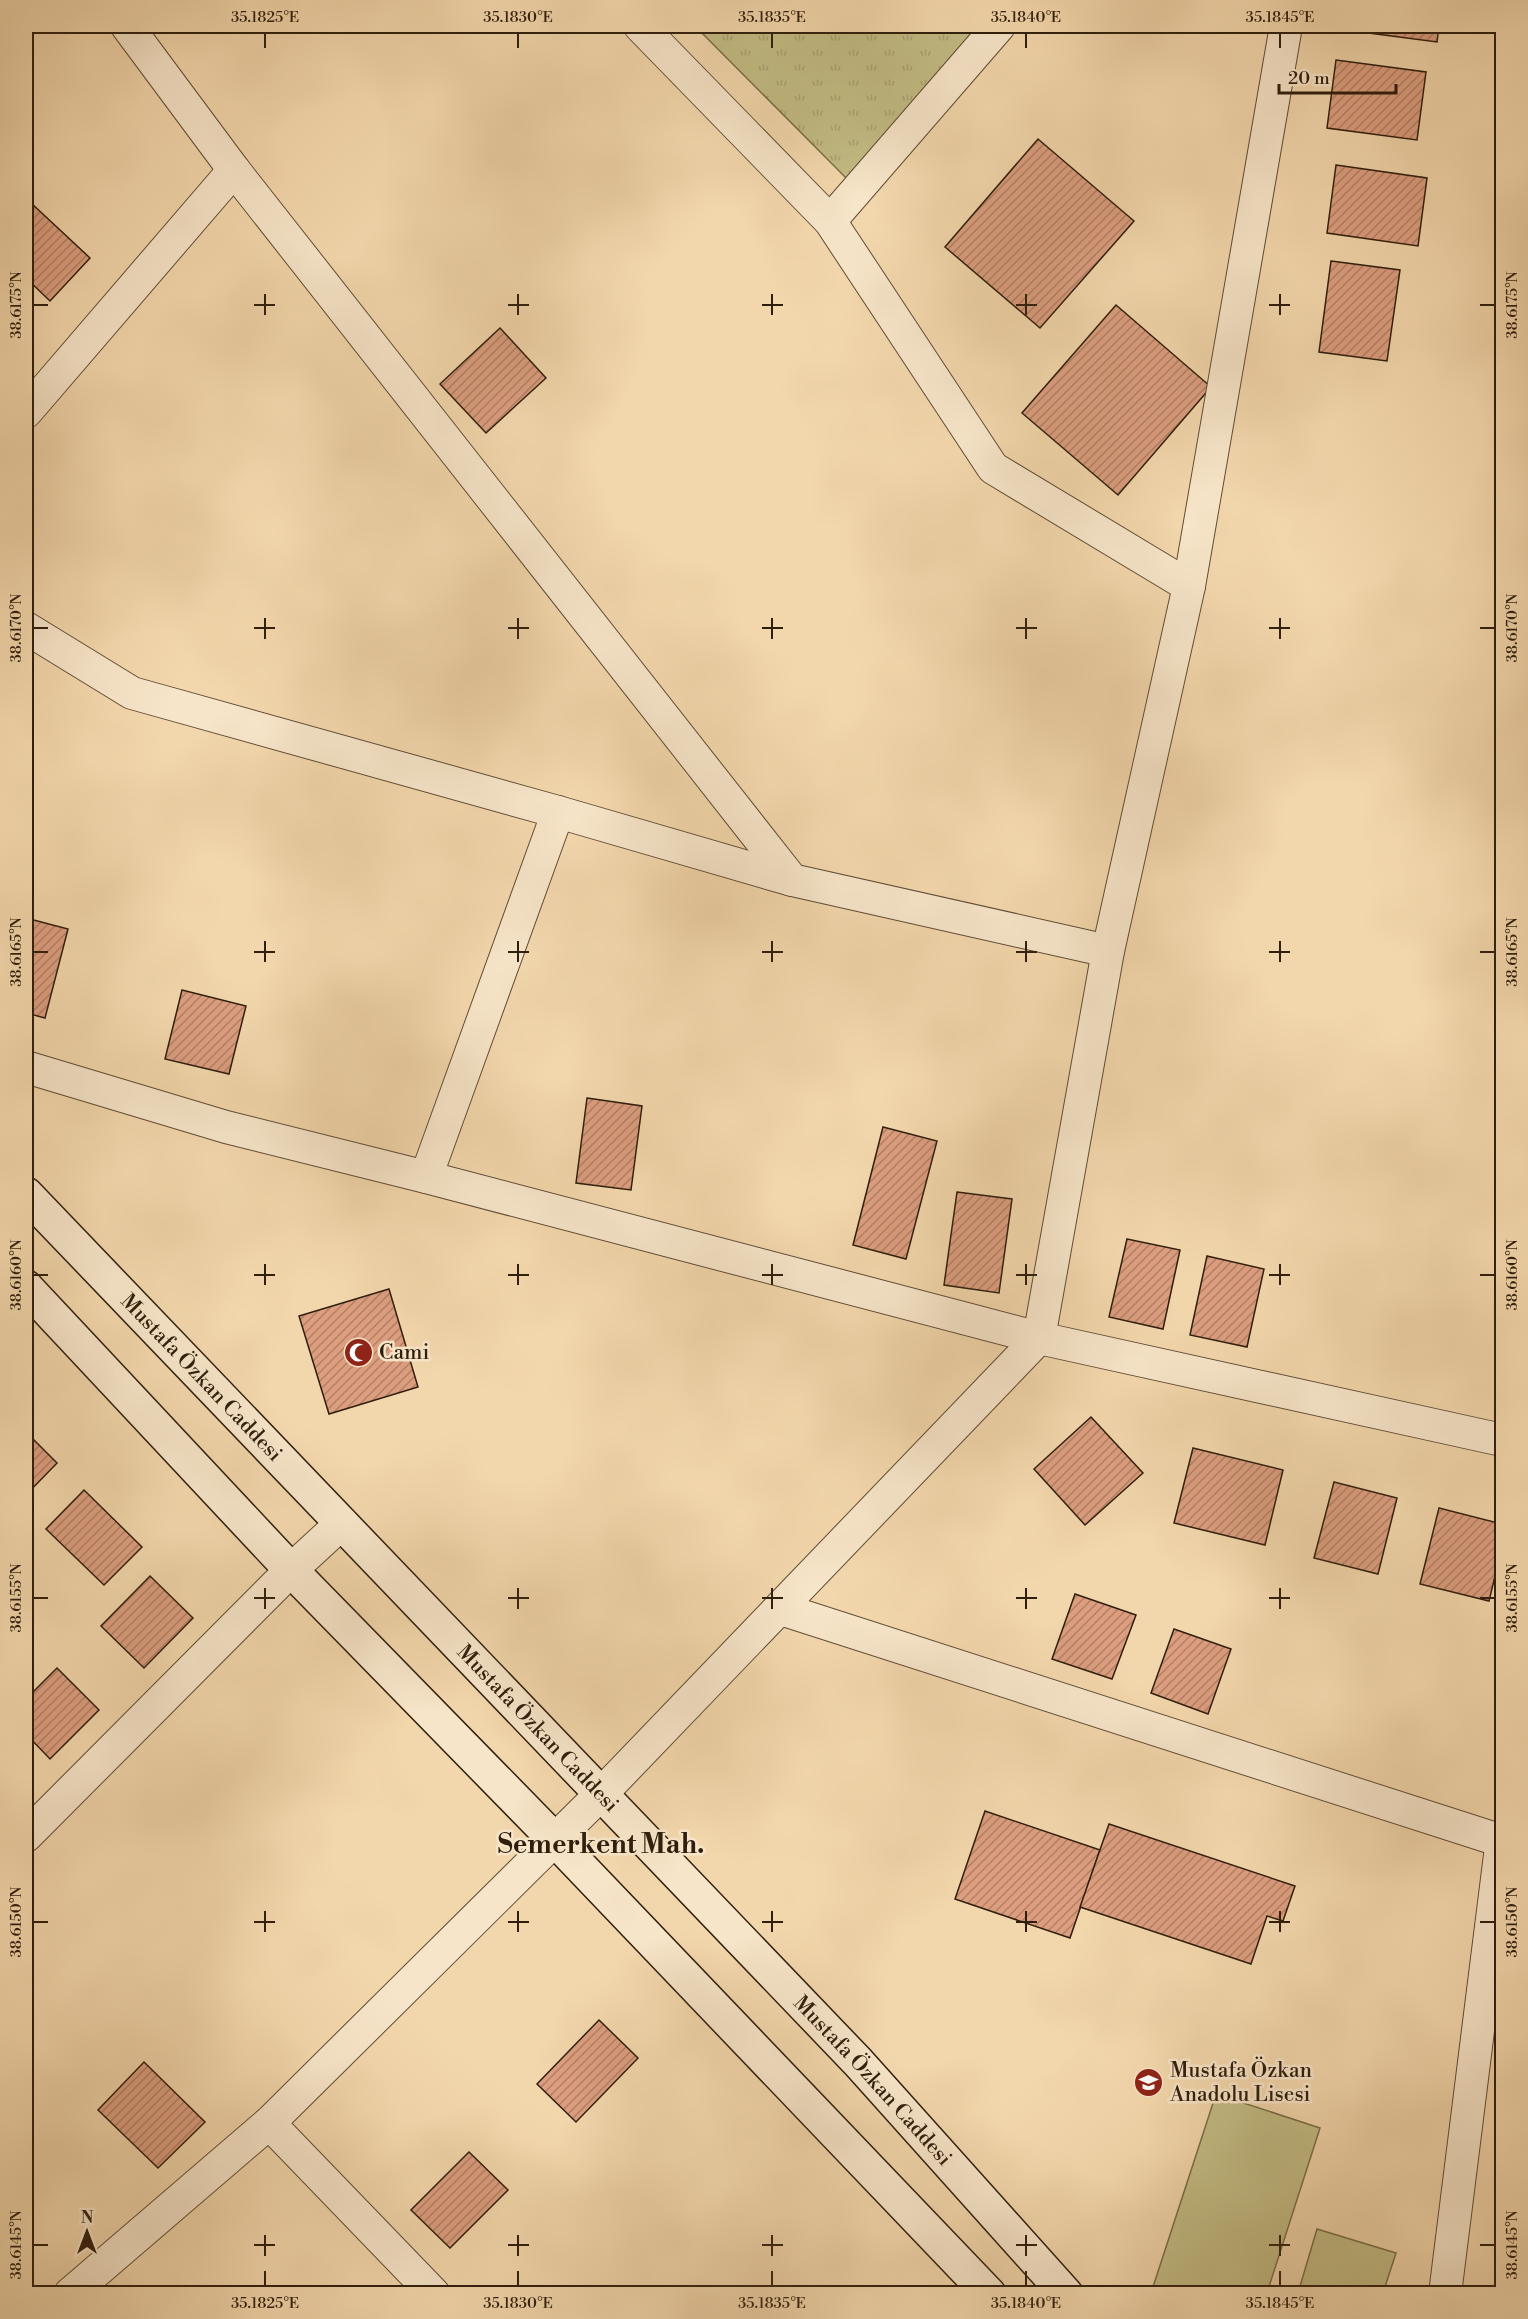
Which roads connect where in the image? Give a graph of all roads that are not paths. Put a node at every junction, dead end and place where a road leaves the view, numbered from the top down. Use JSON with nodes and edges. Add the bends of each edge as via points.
{"nodes":[{"id":1,"x":127,"y":26,"type":"edge"},
{"id":2,"x":640,"y":26,"type":"edge"},
{"id":3,"x":999,"y":26,"type":"edge"},
{"id":4,"x":1286,"y":26,"type":"edge"},
{"id":5,"x":234,"y":170,"type":"junction"},
{"id":6,"x":830,"y":221,"type":"junction"},
{"id":7,"x":26,"y":412,"type":"edge"},
{"id":8,"x":1190,"y":586,"type":"junction"},
{"id":9,"x":26,"y":628,"type":"edge"},
{"id":10,"x":558,"y":812,"type":"junction"},
{"id":11,"x":792,"y":880,"type":"junction"},
{"id":12,"x":1108,"y":951,"type":"junction"},
{"id":13,"x":26,"y":1067,"type":"edge"},
{"id":14,"x":426,"y":1177,"type":"junction"},
{"id":15,"x":26,"y":1194,"type":"edge"},
{"id":16,"x":29,"y":1298,"type":"edge"},
{"id":17,"x":1039,"y":1338,"type":"junction"},
{"id":18,"x":1503,"y":1440,"type":"edge"},
{"id":19,"x":342,"y":1523,"type":"junction"},
{"id":20,"x":291,"y":1570,"type":"junction"},
{"id":21,"x":781,"y":1609,"type":"junction"},
{"id":22,"x":601,"y":1794,"type":"junction"},
{"id":23,"x":26,"y":1836,"type":"edge"},
{"id":24,"x":554,"y":1839,"type":"junction"},
{"id":25,"x":1502,"y":1840,"type":"edge"},
{"id":26,"x":269,"y":2123,"type":"junction"},
{"id":27,"x":70,"y":2294,"type":"edge"},
{"id":28,"x":434,"y":2294,"type":"edge"},
{"id":29,"x":989,"y":2294,"type":"edge"},
{"id":30,"x":1066,"y":2294,"type":"edge"},
{"id":31,"x":1445,"y":2294,"type":"edge"}],
"edges":[{"from":1,"to":5,"type":"street"},
{"from":2,"to":6,"type":"street"},
{"from":3,"to":6,"type":"street"},
{"from":4,"to":8,"type":"street"},
{"from":5,"to":7,"type":"street"},
{"from":5,"to":11,"type":"street"},
{"from":6,"to":8,"type":"street","via":[[993,468]]},
{"from":8,"to":12,"type":"street"},
{"from":9,"to":10,"type":"street","via":[[132,693]]},
{"from":10,"to":11,"type":"street"},
{"from":10,"to":14,"type":"street"},
{"from":11,"to":12,"type":"street"},
{"from":12,"to":17,"type":"street"},
{"from":13,"to":14,"type":"street","via":[[226,1128]]},
{"from":14,"to":17,"type":"street"},
{"from":15,"to":19,"type":"main road","name":"Mustafa Özkan Caddesi"},
{"from":16,"to":20,"type":"main road"},
{"from":17,"to":18,"type":"street"},
{"from":17,"to":21,"type":"street"},
{"from":19,"to":20,"type":"street"},
{"from":19,"to":22,"type":"main road","name":"Mustafa Özkan Caddesi"},
{"from":20,"to":23,"type":"street"},
{"from":20,"to":24,"type":"main road"},
{"from":21,"to":22,"type":"street"},
{"from":21,"to":25,"type":"street"},
{"from":22,"to":24,"type":"street"},
{"from":22,"to":30,"type":"main road","name":"Mustafa Özkan Caddesi","via":[[858,2062]]},
{"from":24,"to":26,"type":"street"},
{"from":24,"to":29,"type":"main road"},
{"from":25,"to":31,"type":"street"},
{"from":26,"to":27,"type":"street"},
{"from":26,"to":28,"type":"street"}]}
